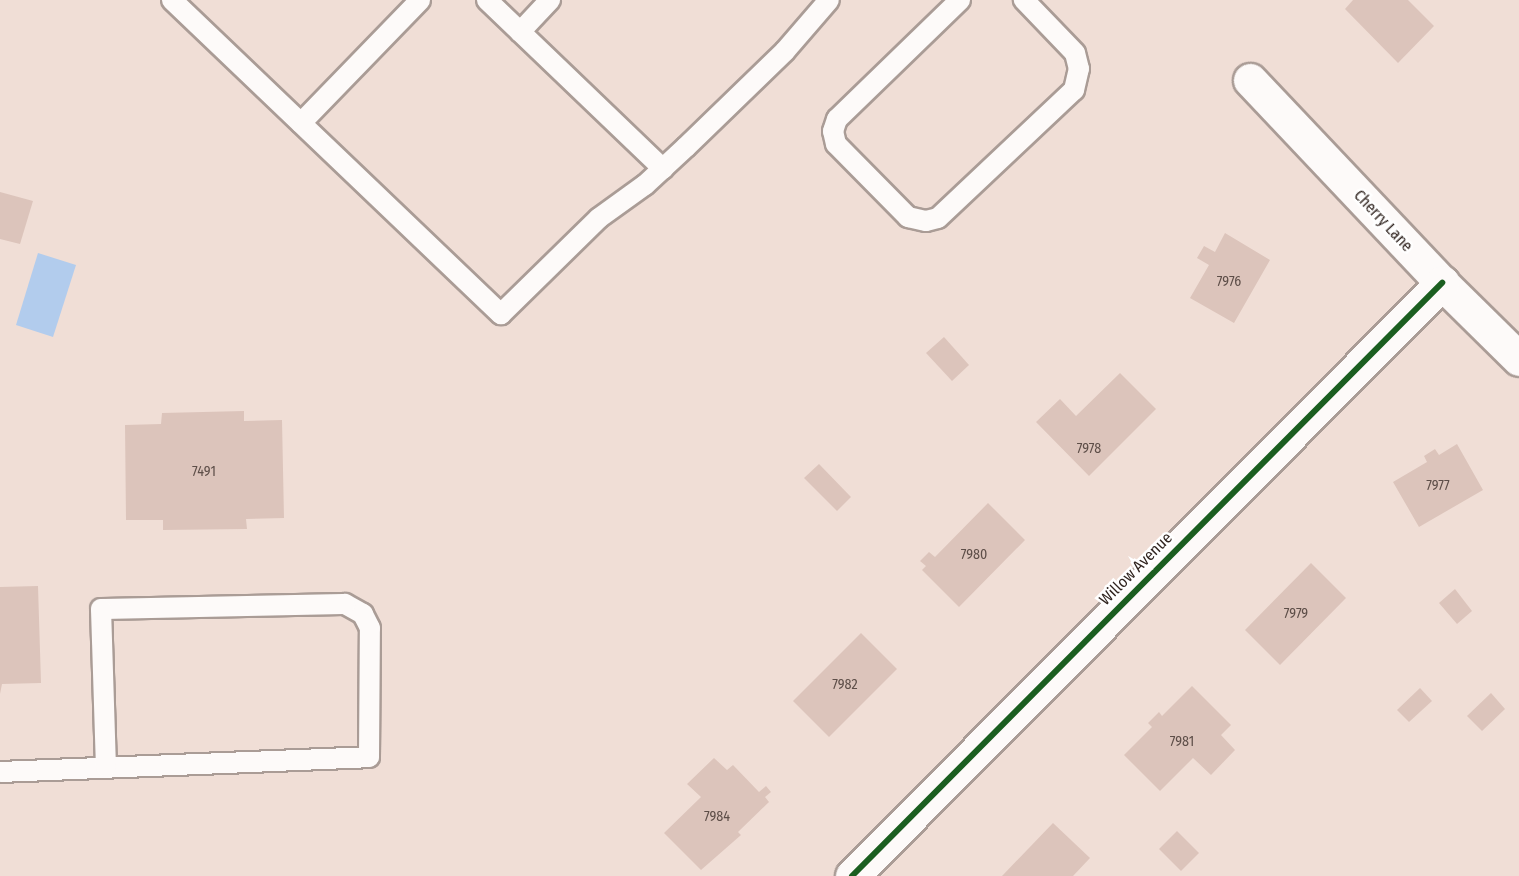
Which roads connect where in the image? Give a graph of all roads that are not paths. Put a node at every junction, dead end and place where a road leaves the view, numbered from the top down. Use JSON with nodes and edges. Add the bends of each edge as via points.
{"nodes":[{"id":1,"x":172,"y":0,"type":"edge"},
{"id":2,"x":420,"y":0,"type":"edge"},
{"id":3,"x":487,"y":0,"type":"edge"},
{"id":4,"x":550,"y":0,"type":"edge"},
{"id":5,"x":829,"y":0,"type":"edge"},
{"id":6,"x":960,"y":0,"type":"edge"},
{"id":7,"x":1024,"y":0,"type":"edge"},
{"id":8,"x":520,"y":32,"type":"junction"},
{"id":9,"x":1250,"y":80,"type":"dead end"},
{"id":10,"x":301,"y":123,"type":"junction"},
{"id":11,"x":663,"y":169,"type":"junction"},
{"id":12,"x":1442,"y":283,"type":"junction"},
{"id":13,"x":1519,"y":359,"type":"edge"},
{"id":14,"x":106,"y":767,"type":"junction"},
{"id":15,"x":0,"y":772,"type":"edge"},
{"id":16,"x":852,"y":876,"type":"edge"}],
"edges":[{"from":1,"to":10,"type":"lane"},
{"from":2,"to":10,"type":"lane"},
{"from":3,"to":8,"type":"lane"},
{"from":4,"to":8,"type":"lane"},
{"from":5,"to":11,"type":"lane","via":[[784,51]]},
{"from":6,"to":7,"type":"lane","via":[[837,119],[833,131],[836,144],[908,217],[926,221],[938,218],[1074,90],[1079,69],[1075,54]]},
{"from":8,"to":11,"type":"lane"},
{"from":9,"to":12,"type":"street","name":"Cherry Lane"},
{"from":10,"to":11,"type":"lane","via":[[501,314],[599,218]]},
{"from":12,"to":13,"type":"street","name":"Cherry Lane"},
{"from":12,"to":16,"type":"street","name":"Willow Avenue"},
{"from":14,"to":14,"type":"lane","via":[[369,757],[370,628],[363,615],[345,604],[101,609]]},
{"from":14,"to":15,"type":"lane"}]}
